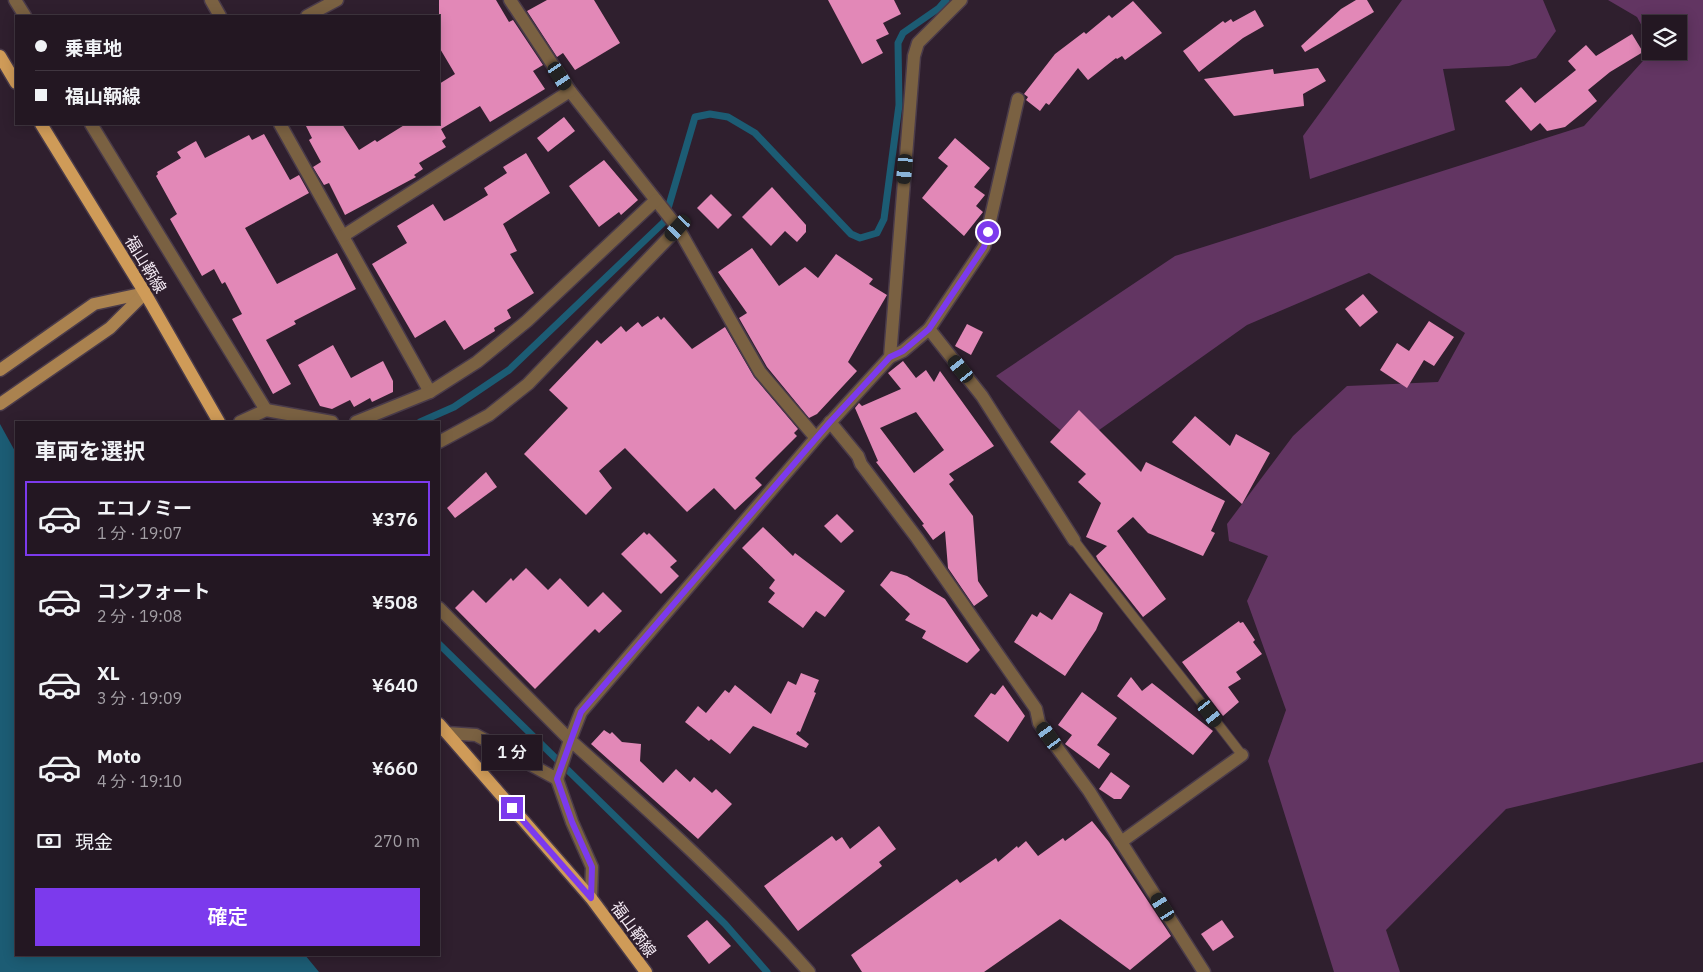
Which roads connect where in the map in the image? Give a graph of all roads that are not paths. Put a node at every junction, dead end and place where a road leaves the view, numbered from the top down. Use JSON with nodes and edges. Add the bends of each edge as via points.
{"nodes":[{"id":1,"x":15,"y":0,"type":"edge"},
{"id":2,"x":211,"y":0,"type":"edge"},
{"id":3,"x":337,"y":0,"type":"edge"},
{"id":4,"x":510,"y":0,"type":"edge"},
{"id":5,"x":961,"y":0,"type":"edge"},
{"id":6,"x":24,"y":15,"type":"edge"},
{"id":7,"x":219,"y":15,"type":"edge"},
{"id":8,"x":310,"y":15,"type":"edge"},
{"id":9,"x":0,"y":56,"type":"edge"},
{"id":10,"x":15,"y":81,"type":"edge"},
{"id":11,"x":570,"y":91,"type":"junction"},
{"id":12,"x":1018,"y":99,"type":"dead end"},
{"id":13,"x":42,"y":125,"type":"edge"},
{"id":14,"x":92,"y":125,"type":"edge"},
{"id":15,"x":281,"y":125,"type":"edge"},
{"id":16,"x":658,"y":203,"type":"junction"},
{"id":17,"x":675,"y":224,"type":"junction"},
{"id":18,"x":343,"y":236,"type":"junction"},
{"id":19,"x":145,"y":292,"type":"junction"},
{"id":20,"x":929,"y":329,"type":"junction"},
{"id":21,"x":890,"y":357,"type":"junction"},
{"id":22,"x":0,"y":370,"type":"edge"},
{"id":23,"x":430,"y":392,"type":"junction"},
{"id":24,"x":0,"y":404,"type":"edge"},
{"id":25,"x":266,"y":410,"type":"junction"},
{"id":26,"x":218,"y":421,"type":"edge"},
{"id":27,"x":242,"y":421,"type":"edge"},
{"id":28,"x":326,"y":421,"type":"edge"},
{"id":29,"x":358,"y":421,"type":"edge"},
{"id":30,"x":830,"y":422,"type":"junction"},
{"id":31,"x":816,"y":438,"type":"junction"},
{"id":32,"x":440,"y":441,"type":"edge"},
{"id":33,"x":1074,"y":540,"type":"joint"},
{"id":34,"x":440,"y":609,"type":"edge"},
{"id":35,"x":443,"y":729,"type":"edge"},
{"id":36,"x":569,"y":743,"type":"junction"},
{"id":37,"x":1242,"y":756,"type":"joint"},
{"id":38,"x":558,"y":774,"type":"junction"},
{"id":39,"x":1121,"y":842,"type":"junction"},
{"id":40,"x":591,"y":898,"type":"junction"},
{"id":41,"x":646,"y":972,"type":"edge"},
{"id":42,"x":809,"y":972,"type":"edge"},
{"id":43,"x":1204,"y":972,"type":"edge"}],
"edges":[{"from":1,"to":6,"type":"street"},
{"from":2,"to":7,"type":"street"},
{"from":3,"to":8,"type":"street"},
{"from":4,"to":11,"type":"street"},
{"from":5,"to":21,"type":"street","via":[[918,43],[914,56]]},
{"from":9,"to":10,"type":"main road"},
{"from":11,"to":16,"type":"street"},
{"from":11,"to":18,"type":"street"},
{"from":12,"to":20,"type":"street","via":[[984,247]]},
{"from":13,"to":19,"type":"main road","name":"福山鞆線"},
{"from":14,"to":25,"type":"street"},
{"from":15,"to":18,"type":"street"},
{"from":16,"to":17,"type":"street"},
{"from":16,"to":23,"type":"street","via":[[527,321],[477,362]]},
{"from":17,"to":31,"type":"street","via":[[760,372]]},
{"from":17,"to":32,"type":"street","via":[[528,384],[489,415]]},
{"from":18,"to":23,"type":"street"},
{"from":19,"to":22,"type":"street","via":[[94,304]]},
{"from":19,"to":24,"type":"street","via":[[110,328]]},
{"from":19,"to":26,"type":"main road","name":"福山鞆線"},
{"from":20,"to":21,"type":"street","via":[[903,351]]},
{"from":20,"to":33,"type":"street","via":[[982,396]]},
{"from":21,"to":30,"type":"street"},
{"from":23,"to":29,"type":"street"},
{"from":25,"to":27,"type":"street"},
{"from":25,"to":28,"type":"street"},
{"from":30,"to":31,"type":"street"},
{"from":30,"to":39,"type":"street","via":[[917,538],[1036,709],[1039,723],[1089,791]]},
{"from":31,"to":36,"type":"street","via":[[581,712]]},
{"from":33,"to":37,"type":"lane"},
{"from":34,"to":36,"type":"street"},
{"from":35,"to":38,"type":"street","via":[[476,735]]},
{"from":35,"to":40,"type":"main road","name":"福山鞆線"},
{"from":36,"to":38,"type":"street"},
{"from":36,"to":42,"type":"street","via":[[689,846]]},
{"from":37,"to":39,"type":"street"},
{"from":38,"to":40,"type":"street","via":[[572,822],[592,867]]},
{"from":39,"to":43,"type":"street"},
{"from":40,"to":41,"type":"main road","name":"福山鞆線"}]}
